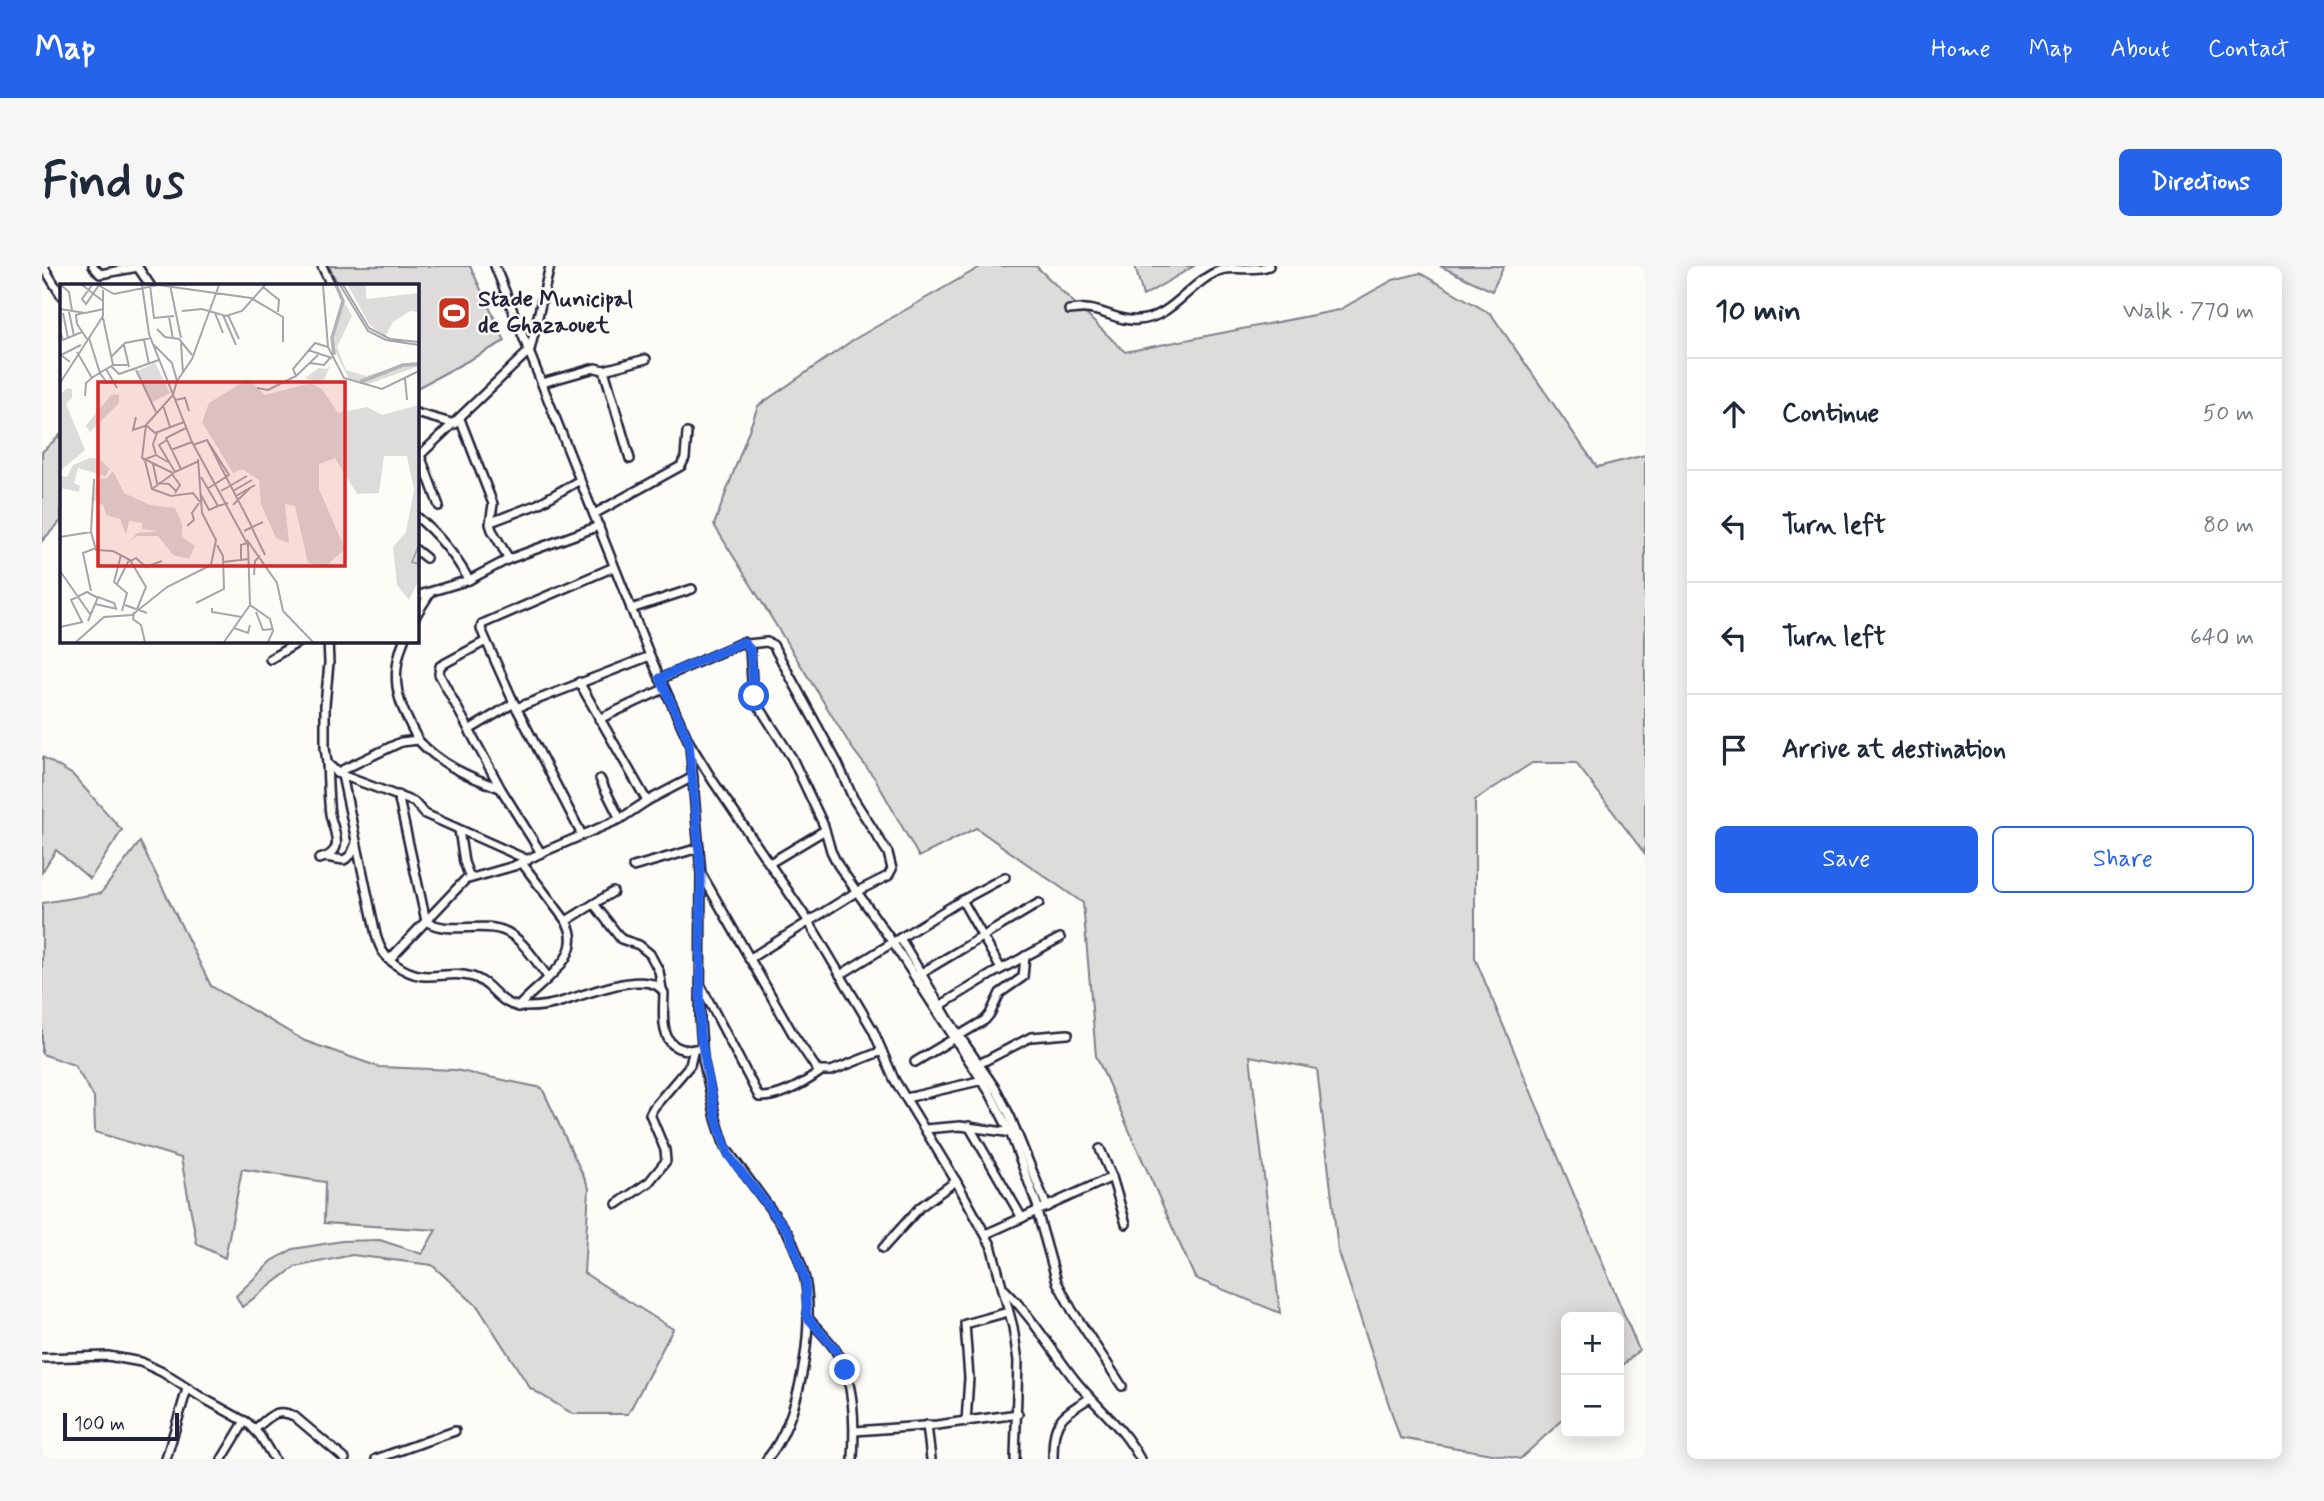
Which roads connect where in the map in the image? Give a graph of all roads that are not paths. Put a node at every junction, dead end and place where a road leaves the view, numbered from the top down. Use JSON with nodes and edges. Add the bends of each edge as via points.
{"nodes":[{"id":1,"x":43,"y":266,"type":"edge"},
{"id":2,"x":93,"y":266,"type":"edge"},
{"id":3,"x":138,"y":266,"type":"edge"},
{"id":4,"x":322,"y":266,"type":"edge"},
{"id":5,"x":495,"y":266,"type":"edge"},
{"id":6,"x":550,"y":266,"type":"edge"},
{"id":7,"x":1269,"y":266,"type":"edge"},
{"id":8,"x":149,"y":284,"type":"edge"},
{"id":9,"x":331,"y":284,"type":"edge"},
{"id":10,"x":60,"y":293,"type":"edge"},
{"id":11,"x":1069,"y":310,"type":"dead end"},
{"id":12,"x":530,"y":350,"type":"junction"},
{"id":13,"x":646,"y":359,"type":"dead end"},
{"id":14,"x":604,"y":370,"type":"junction"},
{"id":15,"x":542,"y":383,"type":"junction"},
{"id":16,"x":418,"y":413,"type":"edge"},
{"id":17,"x":458,"y":421,"type":"junction"},
{"id":18,"x":687,"y":433,"type":"dead end"},
{"id":19,"x":418,"y":457,"type":"edge"},
{"id":20,"x":629,"y":459,"type":"dead end"},
{"id":21,"x":580,"y":480,"type":"junction"},
{"id":22,"x":439,"y":506,"type":"dead end"},
{"id":23,"x":594,"y":514,"type":"junction"},
{"id":24,"x":418,"y":518,"type":"edge"},
{"id":25,"x":491,"y":522,"type":"junction"},
{"id":26,"x":599,"y":526,"type":"junction"},
{"id":27,"x":418,"y":552,"type":"edge"},
{"id":28,"x":426,"y":558,"type":"dead end"},
{"id":29,"x":509,"y":559,"type":"junction"},
{"id":30,"x":614,"y":568,"type":"junction"},
{"id":31,"x":469,"y":580,"type":"junction"},
{"id":32,"x":692,"y":589,"type":"dead end"},
{"id":33,"x":430,"y":593,"type":"junction"},
{"id":34,"x":418,"y":596,"type":"edge"},
{"id":35,"x":631,"y":609,"type":"junction"},
{"id":36,"x":418,"y":612,"type":"edge"},
{"id":37,"x":486,"y":641,"type":"junction"},
{"id":38,"x":299,"y":642,"type":"edge"},
{"id":39,"x":328,"y":642,"type":"edge"},
{"id":40,"x":403,"y":642,"type":"edge"},
{"id":41,"x":747,"y":644,"type":"junction"},
{"id":42,"x":650,"y":656,"type":"junction"},
{"id":43,"x":270,"y":659,"type":"dead end"},
{"id":44,"x":660,"y":678,"type":"junction"},
{"id":45,"x":579,"y":682,"type":"junction"},
{"id":46,"x":664,"y":689,"type":"junction"},
{"id":47,"x":515,"y":706,"type":"junction"},
{"id":48,"x":599,"y":719,"type":"junction"},
{"id":49,"x":469,"y":730,"type":"junction"},
{"id":50,"x":418,"y":740,"type":"junction"},
{"id":51,"x":689,"y":742,"type":"junction"},
{"id":52,"x":327,"y":763,"type":"junction"},
{"id":53,"x":339,"y":774,"type":"junction"},
{"id":54,"x":709,"y":774,"type":"junction"},
{"id":55,"x":693,"y":777,"type":"junction"},
{"id":56,"x":600,"y":779,"type":"dead end"},
{"id":57,"x":694,"y":786,"type":"junction"},
{"id":58,"x":501,"y":789,"type":"junction"},
{"id":59,"x":398,"y":795,"type":"junction"},
{"id":60,"x":647,"y":801,"type":"junction"},
{"id":61,"x":620,"y":819,"type":"junction"},
{"id":62,"x":460,"y":830,"type":"junction"},
{"id":63,"x":825,"y":830,"type":"junction"},
{"id":64,"x":582,"y":835,"type":"junction"},
{"id":65,"x":356,"y":843,"type":"junction"},
{"id":66,"x":699,"y":848,"type":"junction"},
{"id":67,"x":541,"y":853,"type":"junction"},
{"id":68,"x":525,"y":862,"type":"junction"},
{"id":69,"x":770,"y":863,"type":"junction"},
{"id":70,"x":633,"y":867,"type":"dead end"},
{"id":71,"x":701,"y":874,"type":"junction"},
{"id":72,"x":470,"y":877,"type":"junction"},
{"id":73,"x":1005,"y":877,"type":"dead end"},
{"id":74,"x":613,"y":892,"type":"dead end"},
{"id":75,"x":856,"y":892,"type":"junction"},
{"id":76,"x":962,"y":901,"type":"junction"},
{"id":77,"x":1039,"y":903,"type":"dead end"},
{"id":78,"x":594,"y":904,"type":"junction"},
{"id":79,"x":426,"y":921,"type":"junction"},
{"id":80,"x":566,"y":921,"type":"junction"},
{"id":81,"x":809,"y":922,"type":"junction"},
{"id":82,"x":981,"y":935,"type":"junction"},
{"id":83,"x":1060,"y":938,"type":"dead end"},
{"id":84,"x":896,"y":941,"type":"junction"},
{"id":85,"x":1025,"y":956,"type":"junction"},
{"id":86,"x":749,"y":958,"type":"junction"},
{"id":87,"x":389,"y":960,"type":"junction"},
{"id":88,"x":1001,"y":969,"type":"junction"},
{"id":89,"x":840,"y":975,"type":"junction"},
{"id":90,"x":918,"y":976,"type":"junction"},
{"id":91,"x":548,"y":977,"type":"junction"},
{"id":92,"x":701,"y":985,"type":"junction"},
{"id":93,"x":662,"y":989,"type":"junction"},
{"id":94,"x":700,"y":1001,"type":"junction"},
{"id":95,"x":518,"y":1006,"type":"junction"},
{"id":96,"x":713,"y":1008,"type":"junction"},
{"id":97,"x":937,"y":1008,"type":"junction"},
{"id":98,"x":1068,"y":1034,"type":"dead end"},
{"id":99,"x":956,"y":1037,"type":"junction"},
{"id":100,"x":698,"y":1049,"type":"junction"},
{"id":101,"x":882,"y":1051,"type":"junction"},
{"id":102,"x":915,"y":1062,"type":"dead end"},
{"id":103,"x":979,"y":1064,"type":"junction"},
{"id":104,"x":820,"y":1072,"type":"junction"},
{"id":105,"x":985,"y":1079,"type":"junction"},
{"id":106,"x":906,"y":1098,"type":"junction"},
{"id":107,"x":968,"y":1126,"type":"junction"},
{"id":108,"x":925,"y":1129,"type":"junction"},
{"id":109,"x":1014,"y":1133,"type":"junction"},
{"id":110,"x":1100,"y":1149,"type":"dead end"},
{"id":111,"x":1112,"y":1177,"type":"junction"},
{"id":112,"x":956,"y":1181,"type":"junction"},
{"id":113,"x":617,"y":1204,"type":"dead end"},
{"id":114,"x":1041,"y":1210,"type":"junction"},
{"id":115,"x":1022,"y":1218,"type":"junction"},
{"id":116,"x":1126,"y":1224,"type":"dead end"},
{"id":117,"x":986,"y":1234,"type":"junction"},
{"id":118,"x":883,"y":1248,"type":"dead end"},
{"id":119,"x":1004,"y":1290,"type":"junction"},
{"id":120,"x":1008,"y":1312,"type":"junction"},
{"id":121,"x":807,"y":1317,"type":"junction"},
{"id":122,"x":42,"y":1358,"type":"edge"},
{"id":123,"x":1122,"y":1386,"type":"dead end"},
{"id":124,"x":187,"y":1389,"type":"junction"},
{"id":125,"x":1090,"y":1398,"type":"junction"},
{"id":126,"x":1018,"y":1414,"type":"junction"},
{"id":127,"x":245,"y":1421,"type":"junction"},
{"id":128,"x":965,"y":1422,"type":"junction"},
{"id":129,"x":927,"y":1425,"type":"junction"},
{"id":130,"x":254,"y":1429,"type":"junction"},
{"id":131,"x":455,"y":1431,"type":"dead end"},
{"id":132,"x":855,"y":1431,"type":"junction"},
{"id":133,"x":166,"y":1459,"type":"edge"},
{"id":134,"x":222,"y":1459,"type":"edge"},
{"id":135,"x":274,"y":1459,"type":"edge"},
{"id":136,"x":345,"y":1459,"type":"edge"},
{"id":137,"x":376,"y":1459,"type":"edge"},
{"id":138,"x":767,"y":1459,"type":"edge"},
{"id":139,"x":853,"y":1459,"type":"edge"},
{"id":140,"x":931,"y":1459,"type":"edge"},
{"id":141,"x":1015,"y":1459,"type":"edge"},
{"id":142,"x":1053,"y":1459,"type":"edge"},
{"id":143,"x":1140,"y":1459,"type":"edge"}],
"edges":[{"from":1,"to":10,"type":"street"},
{"from":2,"to":3,"type":"street","via":[[100,274]]},
{"from":3,"to":8,"type":"street"},
{"from":4,"to":9,"type":"street"},
{"from":5,"to":12,"type":"street"},
{"from":6,"to":12,"type":"street"},
{"from":7,"to":11,"type":"street","via":[[1222,270],[1163,312],[1142,320]]},
{"from":12,"to":15,"type":"street"},
{"from":12,"to":17,"type":"street"},
{"from":13,"to":14,"type":"street"},
{"from":14,"to":15,"type":"street","via":[[595,368]]},
{"from":14,"to":20,"type":"street"},
{"from":15,"to":21,"type":"street"},
{"from":16,"to":17,"type":"street"},
{"from":17,"to":19,"type":"street"},
{"from":17,"to":25,"type":"street","via":[[493,504]]},
{"from":18,"to":23,"type":"street","via":[[681,466]]},
{"from":19,"to":22,"type":"street"},
{"from":21,"to":23,"type":"street"},
{"from":21,"to":25,"type":"street","via":[[538,504]]},
{"from":23,"to":26,"type":"street"},
{"from":24,"to":31,"type":"street","via":[[442,539]]},
{"from":25,"to":29,"type":"street"},
{"from":26,"to":29,"type":"street"},
{"from":26,"to":30,"type":"street"},
{"from":27,"to":28,"type":"street"},
{"from":29,"to":31,"type":"street"},
{"from":30,"to":35,"type":"street"},
{"from":30,"to":37,"type":"street","via":[[482,624]]},
{"from":31,"to":33,"type":"street"},
{"from":32,"to":35,"type":"street"},
{"from":33,"to":34,"type":"street"},
{"from":33,"to":36,"type":"street"},
{"from":35,"to":42,"type":"street"},
{"from":37,"to":47,"type":"street"},
{"from":37,"to":49,"type":"street","via":[[440,666],[439,674]]},
{"from":38,"to":43,"type":"street"},
{"from":39,"to":52,"type":"street"},
{"from":40,"to":50,"type":"street","via":[[396,661],[396,688]]},
{"from":41,"to":44,"type":"street"},
{"from":41,"to":63,"type":"street","via":[[754,696],[792,758]]},
{"from":41,"to":75,"type":"street","via":[[774,645],[853,798],[888,853],[892,869],[888,876]]},
{"from":42,"to":44,"type":"street"},
{"from":42,"to":45,"type":"street"},
{"from":44,"to":46,"type":"street"},
{"from":45,"to":47,"type":"street"},
{"from":45,"to":48,"type":"street"},
{"from":46,"to":48,"type":"street"},
{"from":46,"to":51,"type":"street"},
{"from":47,"to":49,"type":"street"},
{"from":47,"to":64,"type":"street"},
{"from":48,"to":60,"type":"street"},
{"from":49,"to":58,"type":"street"},
{"from":50,"to":53,"type":"street","via":[[401,742]]},
{"from":50,"to":58,"type":"street","via":[[436,759]]},
{"from":51,"to":54,"type":"street"},
{"from":51,"to":55,"type":"street"},
{"from":52,"to":53,"type":"street"},
{"from":52,"to":65,"type":"street","via":[[330,816],[337,841],[322,858],[344,860]]},
{"from":53,"to":59,"type":"street"},
{"from":53,"to":65,"type":"street"},
{"from":54,"to":57,"type":"street"},
{"from":54,"to":69,"type":"street"},
{"from":55,"to":57,"type":"street"},
{"from":55,"to":60,"type":"street"},
{"from":56,"to":61,"type":"street"},
{"from":57,"to":66,"type":"street"},
{"from":58,"to":67,"type":"street"},
{"from":59,"to":62,"type":"street"},
{"from":59,"to":79,"type":"street"},
{"from":60,"to":61,"type":"street"},
{"from":61,"to":64,"type":"street"},
{"from":62,"to":68,"type":"street"},
{"from":62,"to":72,"type":"street"},
{"from":63,"to":69,"type":"street"},
{"from":63,"to":75,"type":"street","via":[[838,865]]},
{"from":64,"to":67,"type":"street"},
{"from":65,"to":87,"type":"street","via":[[376,935]]},
{"from":66,"to":70,"type":"street"},
{"from":66,"to":71,"type":"street"},
{"from":67,"to":68,"type":"street"},
{"from":68,"to":72,"type":"street"},
{"from":68,"to":80,"type":"street"},
{"from":69,"to":81,"type":"street"},
{"from":71,"to":86,"type":"street"},
{"from":71,"to":92,"type":"street"},
{"from":72,"to":79,"type":"street"},
{"from":73,"to":76,"type":"street"},
{"from":74,"to":78,"type":"street"},
{"from":75,"to":81,"type":"street"},
{"from":75,"to":84,"type":"street"},
{"from":76,"to":82,"type":"street"},
{"from":76,"to":84,"type":"street"},
{"from":77,"to":82,"type":"street"},
{"from":78,"to":80,"type":"street"},
{"from":78,"to":93,"type":"street","via":[[621,939],[650,954]]},
{"from":79,"to":87,"type":"street"},
{"from":79,"to":91,"type":"street","via":[[433,926],[503,930],[514,936]]},
{"from":80,"to":91,"type":"street","via":[[573,938],[571,948]]},
{"from":81,"to":86,"type":"street"},
{"from":81,"to":89,"type":"street"},
{"from":82,"to":88,"type":"street"},
{"from":82,"to":90,"type":"street"},
{"from":83,"to":85,"type":"street"},
{"from":84,"to":89,"type":"street"},
{"from":84,"to":90,"type":"street"},
{"from":85,"to":88,"type":"street"},
{"from":85,"to":99,"type":"street","via":[[1022,979],[1000,993],[987,1018]]},
{"from":86,"to":104,"type":"street"},
{"from":87,"to":95,"type":"street","via":[[418,976],[474,978],[501,1000]]},
{"from":88,"to":97,"type":"street"},
{"from":89,"to":101,"type":"street"},
{"from":90,"to":97,"type":"street"},
{"from":91,"to":95,"type":"street"},
{"from":92,"to":94,"type":"street"},
{"from":92,"to":96,"type":"street"},
{"from":93,"to":95,"type":"street","via":[[648,984],[617,985],[554,1004]]},
{"from":93,"to":100,"type":"street","via":[[666,1035],[680,1049]]},
{"from":94,"to":96,"type":"street"},
{"from":94,"to":100,"type":"street"},
{"from":96,"to":104,"type":"street","via":[[759,1097],[779,1094]]},
{"from":97,"to":99,"type":"street"},
{"from":98,"to":103,"type":"street","via":[[1031,1037]]},
{"from":99,"to":102,"type":"street"},
{"from":99,"to":103,"type":"street"},
{"from":99,"to":105,"type":"street"},
{"from":100,"to":113,"type":"street","via":[[650,1114],[666,1160],[649,1182]]},
{"from":100,"to":121,"type":"street","via":[[725,1147],[792,1240],[805,1279]]},
{"from":101,"to":104,"type":"street"},
{"from":101,"to":106,"type":"street"},
{"from":103,"to":105,"type":"street"},
{"from":105,"to":106,"type":"street"},
{"from":105,"to":109,"type":"street"},
{"from":106,"to":108,"type":"street"},
{"from":107,"to":108,"type":"street"},
{"from":107,"to":109,"type":"street"},
{"from":107,"to":115,"type":"street"},
{"from":108,"to":112,"type":"street"},
{"from":109,"to":114,"type":"street"},
{"from":110,"to":111,"type":"street"},
{"from":111,"to":114,"type":"street"},
{"from":111,"to":116,"type":"street"},
{"from":112,"to":117,"type":"street"},
{"from":112,"to":118,"type":"street","via":[[916,1211]]},
{"from":114,"to":115,"type":"street"},
{"from":114,"to":123,"type":"street","via":[[1056,1282]]},
{"from":115,"to":117,"type":"street"},
{"from":117,"to":119,"type":"street"},
{"from":119,"to":120,"type":"street"},
{"from":119,"to":125,"type":"street"},
{"from":120,"to":126,"type":"street","via":[[1018,1361]]},
{"from":120,"to":128,"type":"street","via":[[965,1324],[969,1378]]},
{"from":121,"to":132,"type":"street","via":[[836,1350],[845,1370]]},
{"from":121,"to":138,"type":"street","via":[[796,1400]]},
{"from":122,"to":124,"type":"street","via":[[125,1358],[162,1372]]},
{"from":124,"to":127,"type":"street"},
{"from":124,"to":133,"type":"street"},
{"from":125,"to":142,"type":"street","via":[[1061,1417]]},
{"from":125,"to":143,"type":"street","via":[[1121,1429]]},
{"from":126,"to":128,"type":"street"},
{"from":126,"to":141,"type":"street"},
{"from":127,"to":130,"type":"street"},
{"from":127,"to":134,"type":"street"},
{"from":128,"to":129,"type":"street"},
{"from":129,"to":132,"type":"street"},
{"from":129,"to":140,"type":"street"},
{"from":130,"to":135,"type":"street"},
{"from":130,"to":136,"type":"street","via":[[285,1412]]},
{"from":131,"to":137,"type":"street"},
{"from":132,"to":139,"type":"street"}]}
